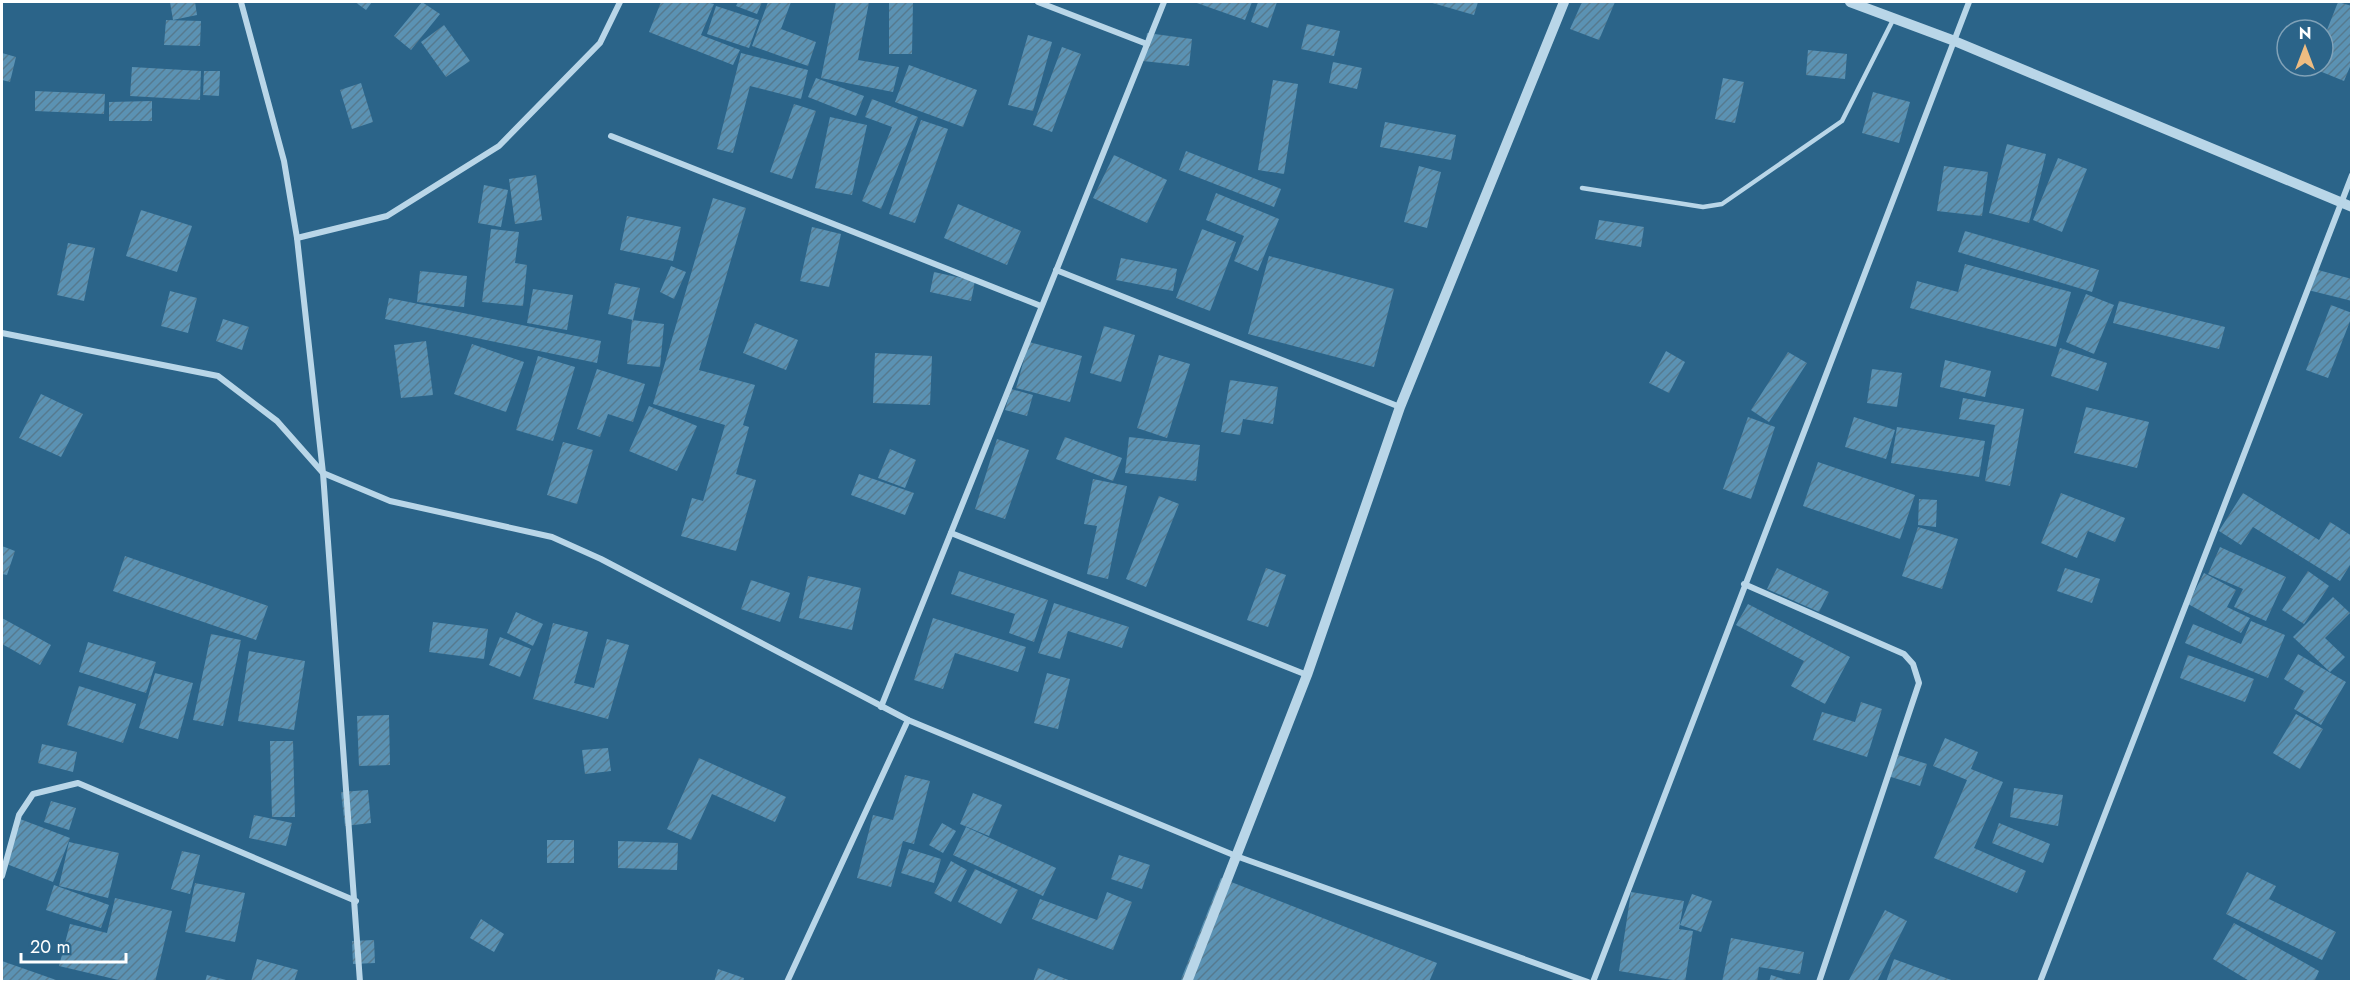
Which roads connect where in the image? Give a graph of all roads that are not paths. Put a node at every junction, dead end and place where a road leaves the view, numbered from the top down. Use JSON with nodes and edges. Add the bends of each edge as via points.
{"nodes":[{"id":1,"x":241,"y":2,"type":"edge"},
{"id":2,"x":620,"y":2,"type":"edge"},
{"id":3,"x":1038,"y":2,"type":"edge"},
{"id":4,"x":1164,"y":2,"type":"edge"},
{"id":5,"x":1564,"y":2,"type":"edge"},
{"id":6,"x":1850,"y":2,"type":"edge"},
{"id":7,"x":1969,"y":2,"type":"edge"},
{"id":8,"x":1894,"y":18,"type":"junction"},
{"id":9,"x":1952,"y":40,"type":"junction"},
{"id":10,"x":1147,"y":44,"type":"junction"},
{"id":11,"x":611,"y":136,"type":"dead end"},
{"id":12,"x":2352,"y":175,"type":"edge"},
{"id":13,"x":1582,"y":188,"type":"dead end"},
{"id":14,"x":2340,"y":202,"type":"junction"},
{"id":15,"x":2352,"y":207,"type":"edge"},
{"id":16,"x":297,"y":238,"type":"junction"},
{"id":17,"x":1056,"y":270,"type":"junction"},
{"id":18,"x":1041,"y":306,"type":"junction"},
{"id":19,"x":2,"y":333,"type":"edge"},
{"id":20,"x":1400,"y":407,"type":"junction"},
{"id":21,"x":323,"y":473,"type":"junction"},
{"id":22,"x":951,"y":533,"type":"junction"},
{"id":23,"x":1744,"y":584,"type":"junction"},
{"id":24,"x":1307,"y":675,"type":"junction"},
{"id":25,"x":881,"y":706,"type":"junction"},
{"id":26,"x":908,"y":720,"type":"junction"},
{"id":27,"x":1236,"y":856,"type":"junction"},
{"id":28,"x":2,"y":876,"type":"edge"},
{"id":29,"x":356,"y":901,"type":"junction"},
{"id":30,"x":360,"y":981,"type":"edge"},
{"id":31,"x":787,"y":981,"type":"edge"},
{"id":32,"x":1187,"y":981,"type":"edge"},
{"id":33,"x":1588,"y":981,"type":"edge"},
{"id":34,"x":1593,"y":981,"type":"edge"},
{"id":35,"x":1819,"y":981,"type":"edge"},
{"id":36,"x":2040,"y":981,"type":"edge"}],
"edges":[{"from":1,"to":16,"type":"street","via":[[284,161]]},
{"from":2,"to":16,"type":"street","via":[[600,43],[499,146],[387,216]]},
{"from":3,"to":10,"type":"street"},
{"from":4,"to":10,"type":"street"},
{"from":5,"to":20,"type":"street"},
{"from":6,"to":8,"type":"street"},
{"from":7,"to":9,"type":"street"},
{"from":8,"to":9,"type":"street"},
{"from":8,"to":13,"type":"lane","via":[[1842,121],[1722,204],[1703,207]]},
{"from":9,"to":14,"type":"street"},
{"from":9,"to":23,"type":"street"},
{"from":10,"to":17,"type":"street"},
{"from":11,"to":18,"type":"street"},
{"from":12,"to":14,"type":"street"},
{"from":14,"to":15,"type":"street"},
{"from":14,"to":36,"type":"street"},
{"from":16,"to":21,"type":"street"},
{"from":17,"to":18,"type":"street"},
{"from":17,"to":20,"type":"street"},
{"from":18,"to":22,"type":"street"},
{"from":19,"to":21,"type":"street","via":[[218,376],[277,421]]},
{"from":20,"to":24,"type":"street"},
{"from":21,"to":25,"type":"street","via":[[390,501],[552,537]]},
{"from":21,"to":29,"type":"street"},
{"from":22,"to":24,"type":"street"},
{"from":22,"to":25,"type":"street"},
{"from":23,"to":34,"type":"street"},
{"from":23,"to":35,"type":"street","via":[[1904,654],[1913,664],[1919,683]]},
{"from":24,"to":27,"type":"street"},
{"from":25,"to":26,"type":"street"},
{"from":26,"to":27,"type":"street"},
{"from":26,"to":31,"type":"street"},
{"from":27,"to":32,"type":"street"},
{"from":27,"to":33,"type":"street"},
{"from":28,"to":29,"type":"street","via":[[19,815],[33,794],[78,783]]},
{"from":29,"to":30,"type":"street"}]}
